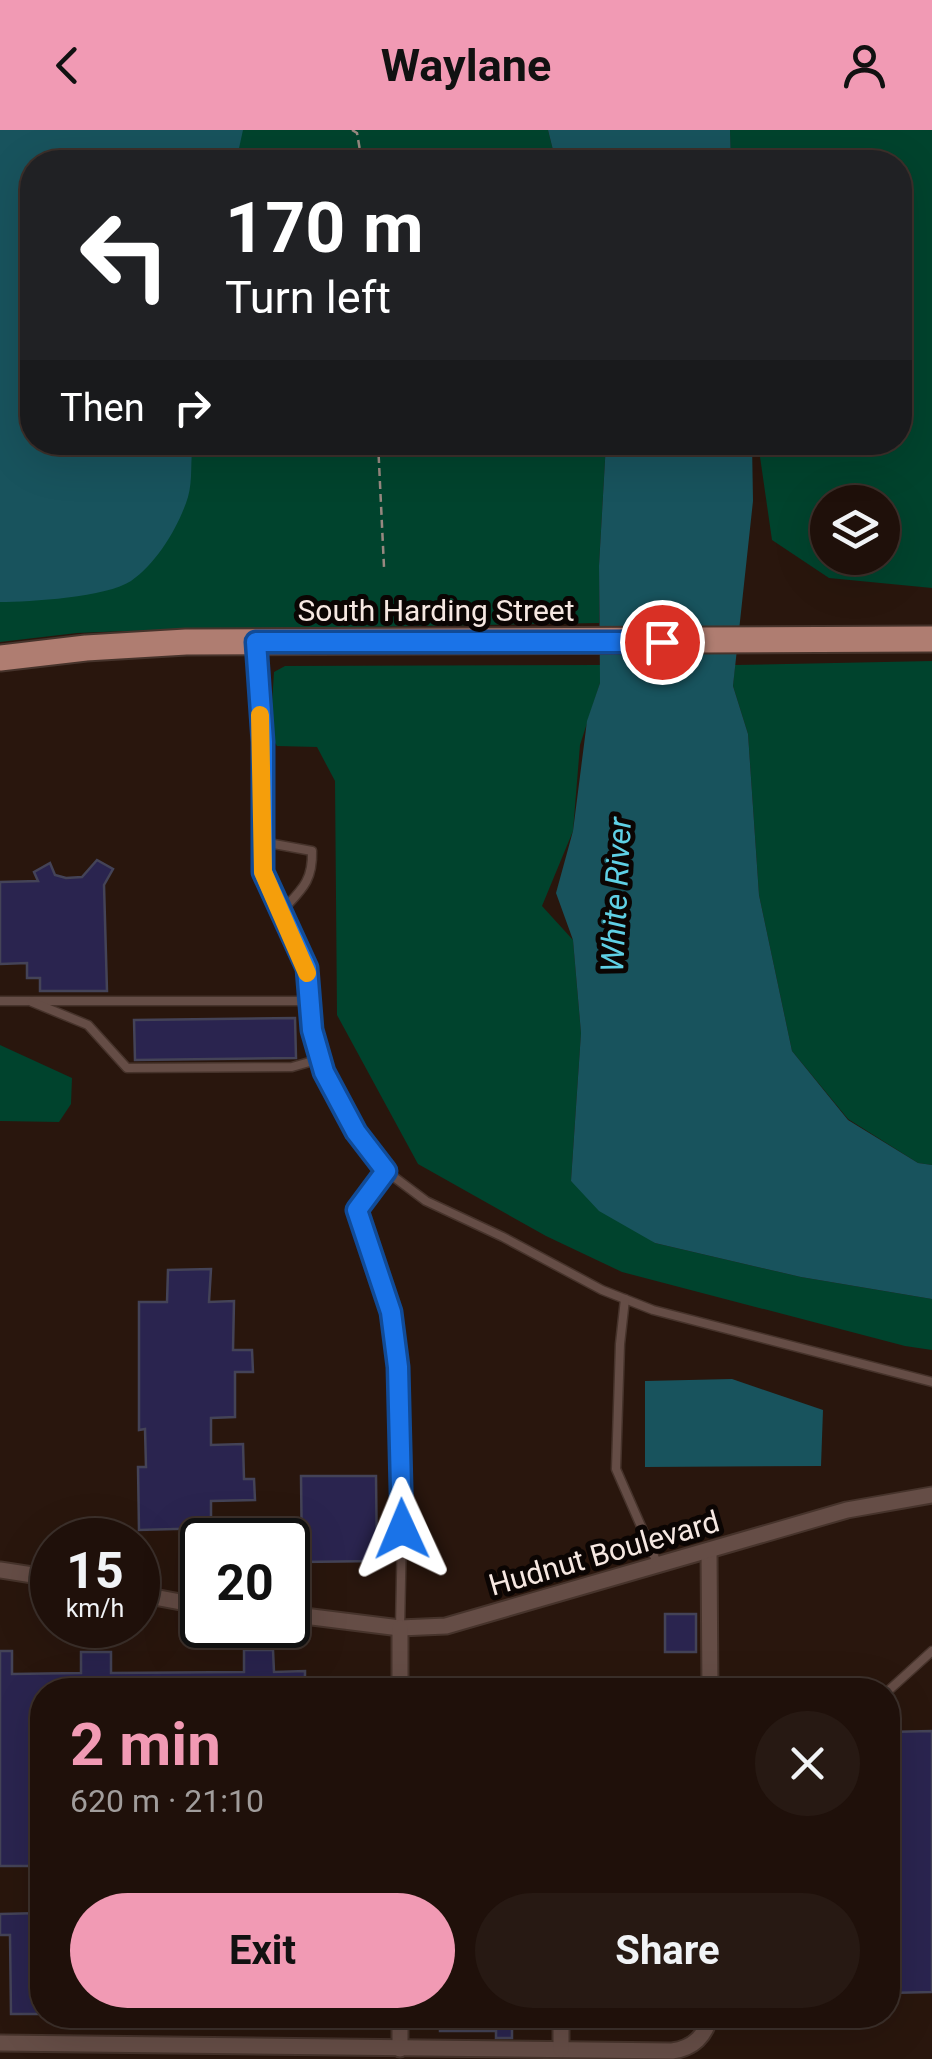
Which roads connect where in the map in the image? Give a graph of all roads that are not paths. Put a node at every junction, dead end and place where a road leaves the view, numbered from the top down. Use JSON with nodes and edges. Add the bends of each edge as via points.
{"nodes":[{"id":1,"x":929,"y":640,"type":"edge"},
{"id":2,"x":256,"y":642,"type":"junction"},
{"id":3,"x":0,"y":658,"type":"edge"},
{"id":4,"x":262,"y":842,"type":"junction"},
{"id":5,"x":282,"y":912,"type":"junction"},
{"id":6,"x":0,"y":1001,"type":"edge"},
{"id":7,"x":32,"y":1002,"type":"junction"},
{"id":8,"x":310,"y":1002,"type":"junction"},
{"id":9,"x":320,"y":1059,"type":"junction"},
{"id":10,"x":386,"y":1171,"type":"junction"},
{"id":11,"x":626,"y":1299,"type":"junction"},
{"id":12,"x":932,"y":1382,"type":"edge"},
{"id":13,"x":932,"y":1495,"type":"edge"},
{"id":14,"x":709,"y":1552,"type":"junction"},
{"id":15,"x":658,"y":1566,"type":"junction"},
{"id":16,"x":0,"y":1570,"type":"edge"},
{"id":17,"x":30,"y":1575,"type":"edge"},
{"id":18,"x":310,"y":1617,"type":"edge"},
{"id":19,"x":400,"y":1628,"type":"junction"},
{"id":20,"x":932,"y":1652,"type":"edge"},
{"id":21,"x":400,"y":1678,"type":"edge"},
{"id":22,"x":710,"y":1678,"type":"edge"},
{"id":23,"x":900,"y":1680,"type":"edge"},
{"id":24,"x":400,"y":2028,"type":"edge"},
{"id":25,"x":561,"y":2028,"type":"edge"},
{"id":26,"x":707,"y":2028,"type":"edge"},
{"id":27,"x":1,"y":2045,"type":"edge"},
{"id":28,"x":561,"y":2049,"type":"junction"},
{"id":29,"x":400,"y":2054,"type":"edge"},
{"id":30,"x":634,"y":2054,"type":"edge"},
{"id":31,"x":11,"y":2059,"type":"edge"}],
"edges":[{"from":1,"to":2,"type":"main road","name":"South Harding Street"},
{"from":2,"to":3,"type":"main road","name":"South Harding Street","via":[[136,644]]},
{"from":2,"to":4,"type":"lane"},
{"from":4,"to":5,"type":"lane","via":[[263,872]]},
{"from":4,"to":5,"type":"lane","via":[[312,851],[312,871]]},
{"from":5,"to":8,"type":"lane","via":[[307,968]]},
{"from":6,"to":7,"type":"lane"},
{"from":7,"to":8,"type":"lane"},
{"from":7,"to":9,"type":"lane","via":[[88,1025],[127,1068],[292,1067]]},
{"from":8,"to":9,"type":"lane"},
{"from":9,"to":10,"type":"lane","via":[[356,1132]]},
{"from":10,"to":11,"type":"lane","via":[[426,1201]]},
{"from":10,"to":19,"type":"lane","via":[[357,1210],[391,1312],[398,1367]]},
{"from":11,"to":12,"type":"lane"},
{"from":11,"to":15,"type":"lane","via":[[616,1470]]},
{"from":13,"to":14,"type":"street","name":"Hudnut Boulevard","via":[[847,1510]]},
{"from":14,"to":15,"type":"street","name":"Hudnut Boulevard"},
{"from":14,"to":22,"type":"street"},
{"from":15,"to":19,"type":"street","name":"Hudnut Boulevard","via":[[471,1620]]},
{"from":16,"to":17,"type":"street"},
{"from":18,"to":19,"type":"street","name":"Hudnut Boulevard"},
{"from":19,"to":21,"type":"street"},
{"from":20,"to":23,"type":"lane"},
{"from":24,"to":29,"type":"street"},
{"from":25,"to":28,"type":"street"},
{"from":26,"to":30,"type":"street","via":[[690,2046]]},
{"from":27,"to":29,"type":"street"},
{"from":27,"to":31,"type":"street"},
{"from":28,"to":29,"type":"street"},
{"from":28,"to":30,"type":"street"}]}
